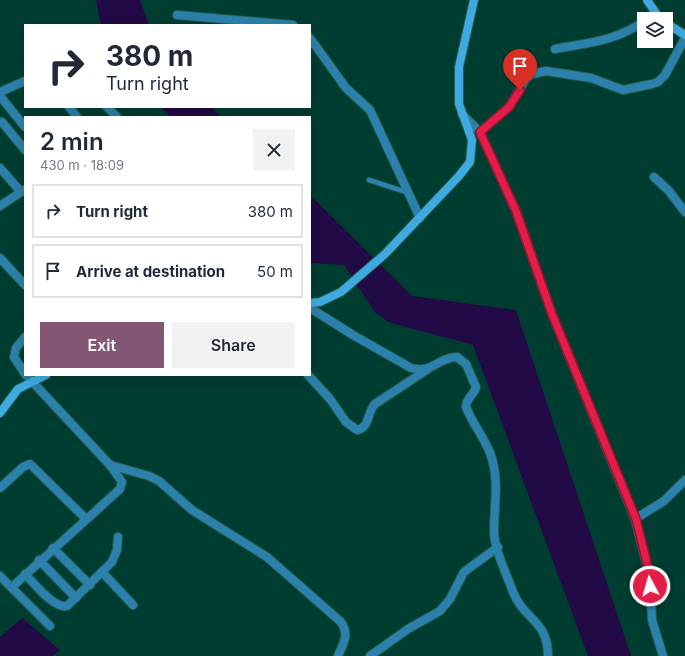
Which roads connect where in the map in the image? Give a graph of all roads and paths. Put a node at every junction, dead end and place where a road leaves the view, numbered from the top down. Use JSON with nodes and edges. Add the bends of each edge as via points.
{"nodes":[{"id":1,"x":474,"y":0,"type":"edge"},
{"id":2,"x":647,"y":0,"type":"edge"},
{"id":3,"x":654,"y":12,"type":"edge"},
{"id":4,"x":177,"y":15,"type":"dead end"},
{"id":5,"x":281,"y":24,"type":"edge"},
{"id":6,"x":637,"y":25,"type":"edge"},
{"id":7,"x":673,"y":28,"type":"edge"},
{"id":8,"x":685,"y":36,"type":"edge"},
{"id":9,"x":311,"y":39,"type":"edge"},
{"id":10,"x":554,"y":49,"type":"dead end"},
{"id":11,"x":24,"y":81,"type":"edge"},
{"id":12,"x":0,"y":92,"type":"edge"},
{"id":13,"x":0,"y":96,"type":"edge"},
{"id":14,"x":70,"y":108,"type":"edge"},
{"id":15,"x":108,"y":108,"type":"edge"},
{"id":16,"x":462,"y":113,"type":"junction"},
{"id":17,"x":76,"y":116,"type":"edge"},
{"id":18,"x":116,"y":116,"type":"edge"},
{"id":19,"x":2,"y":122,"type":"dead end"},
{"id":20,"x":24,"y":126,"type":"edge"},
{"id":21,"x":480,"y":132,"type":"junction"},
{"id":22,"x":24,"y":149,"type":"edge"},
{"id":23,"x":0,"y":168,"type":"edge"},
{"id":24,"x":654,"y":177,"type":"dead end"},
{"id":25,"x":369,"y":180,"type":"dead end"},
{"id":26,"x":23,"y":191,"type":"edge"},
{"id":27,"x":409,"y":193,"type":"junction"},
{"id":28,"x":0,"y":206,"type":"edge"},
{"id":29,"x":685,"y":212,"type":"edge"},
{"id":30,"x":420,"y":218,"type":"junction"},
{"id":31,"x":0,"y":258,"type":"edge"},
{"id":32,"x":24,"y":283,"type":"edge"},
{"id":33,"x":311,"y":303,"type":"edge"},
{"id":34,"x":311,"y":309,"type":"edge"},
{"id":35,"x":24,"y":338,"type":"edge"},
{"id":36,"x":430,"y":368,"type":"junction"},
{"id":37,"x":24,"y":372,"type":"edge"},
{"id":38,"x":309,"y":376,"type":"edge"},
{"id":39,"x":27,"y":377,"type":"edge"},
{"id":40,"x":0,"y":413,"type":"edge"},
{"id":41,"x":110,"y":465,"type":"junction"},
{"id":42,"x":685,"y":480,"type":"edge"},
{"id":43,"x":0,"y":488,"type":"edge"},
{"id":44,"x":86,"y":519,"type":"junction"},
{"id":45,"x":636,"y":519,"type":"junction"},
{"id":46,"x":118,"y":537,"type":"dead end"},
{"id":47,"x":498,"y":547,"type":"junction"},
{"id":48,"x":53,"y":548,"type":"junction"},
{"id":49,"x":39,"y":560,"type":"junction"},
{"id":50,"x":103,"y":572,"type":"junction"},
{"id":51,"x":26,"y":574,"type":"junction"},
{"id":52,"x":0,"y":576,"type":"edge"},
{"id":53,"x":90,"y":585,"type":"junction"},
{"id":54,"x":12,"y":587,"type":"junction"},
{"id":55,"x":76,"y":598,"type":"junction"},
{"id":56,"x":133,"y":605,"type":"dead end"},
{"id":57,"x":50,"y":626,"type":"dead end"},
{"id":58,"x":338,"y":656,"type":"edge"},
{"id":59,"x":370,"y":656,"type":"edge"},
{"id":60,"x":548,"y":656,"type":"edge"},
{"id":61,"x":663,"y":656,"type":"edge"}],
"edges":[{"from":1,"to":16,"type":"main road","via":[[460,67],[459,104]]},
{"from":2,"to":3,"type":"main road"},
{"from":4,"to":5,"type":"street"},
{"from":6,"to":10,"type":"street","via":[[610,39]]},
{"from":7,"to":8,"type":"main road"},
{"from":8,"to":21,"type":"street","via":[[665,75],[652,84],[622,90],[587,77],[546,71],[532,74],[526,79],[509,107]]},
{"from":9,"to":27,"type":"street","via":[[346,88],[370,110]]},
{"from":11,"to":12,"type":"street"},
{"from":13,"to":20,"type":"street"},
{"from":14,"to":17,"type":"street"},
{"from":15,"to":18,"type":"street"},
{"from":16,"to":21,"type":"street"},
{"from":16,"to":30,"type":"main road","via":[[472,140],[470,162]]},
{"from":19,"to":22,"type":"street"},
{"from":21,"to":45,"type":"street","via":[[516,211],[552,314]]},
{"from":23,"to":26,"type":"street"},
{"from":24,"to":29,"type":"street"},
{"from":25,"to":27,"type":"lane"},
{"from":26,"to":28,"type":"street"},
{"from":27,"to":30,"type":"street"},
{"from":30,"to":33,"type":"main road","via":[[385,254],[341,292],[320,302]]},
{"from":31,"to":32,"type":"street"},
{"from":34,"to":36,"type":"street","via":[[353,336],[411,368]]},
{"from":35,"to":37,"type":"street","via":[[16,348],[14,357]]},
{"from":36,"to":38,"type":"street","via":[[375,404],[371,408],[366,425],[357,430],[346,422]]},
{"from":36,"to":47,"type":"street","via":[[445,359],[457,356],[466,364],[474,381],[475,390],[467,399],[466,407],[490,452],[497,490],[494,531]]},
{"from":39,"to":40,"type":"main road"},
{"from":39,"to":41,"type":"street"},
{"from":41,"to":44,"type":"street","via":[[121,478],[122,485]]},
{"from":41,"to":58,"type":"street","via":[[159,481],[192,510],[266,557],[346,628],[347,634]]},
{"from":42,"to":45,"type":"street","via":[[664,501]]},
{"from":43,"to":44,"type":"street","via":[[23,467],[30,464]]},
{"from":44,"to":48,"type":"street"},
{"from":45,"to":61,"type":"street","via":[[650,578],[652,620]]},
{"from":46,"to":50,"type":"street","via":[[116,556]]},
{"from":47,"to":59,"type":"street","via":[[464,572],[450,599],[440,611],[408,628]]},
{"from":47,"to":60,"type":"street","via":[[514,594],[546,636]]},
{"from":48,"to":49,"type":"street"},
{"from":48,"to":53,"type":"street"},
{"from":49,"to":51,"type":"street"},
{"from":49,"to":55,"type":"street"},
{"from":50,"to":53,"type":"street"},
{"from":50,"to":56,"type":"street"},
{"from":51,"to":54,"type":"street"},
{"from":51,"to":55,"type":"street","via":[[58,605],[67,606]]},
{"from":52,"to":54,"type":"street"},
{"from":53,"to":55,"type":"street"},
{"from":54,"to":57,"type":"street"}]}
